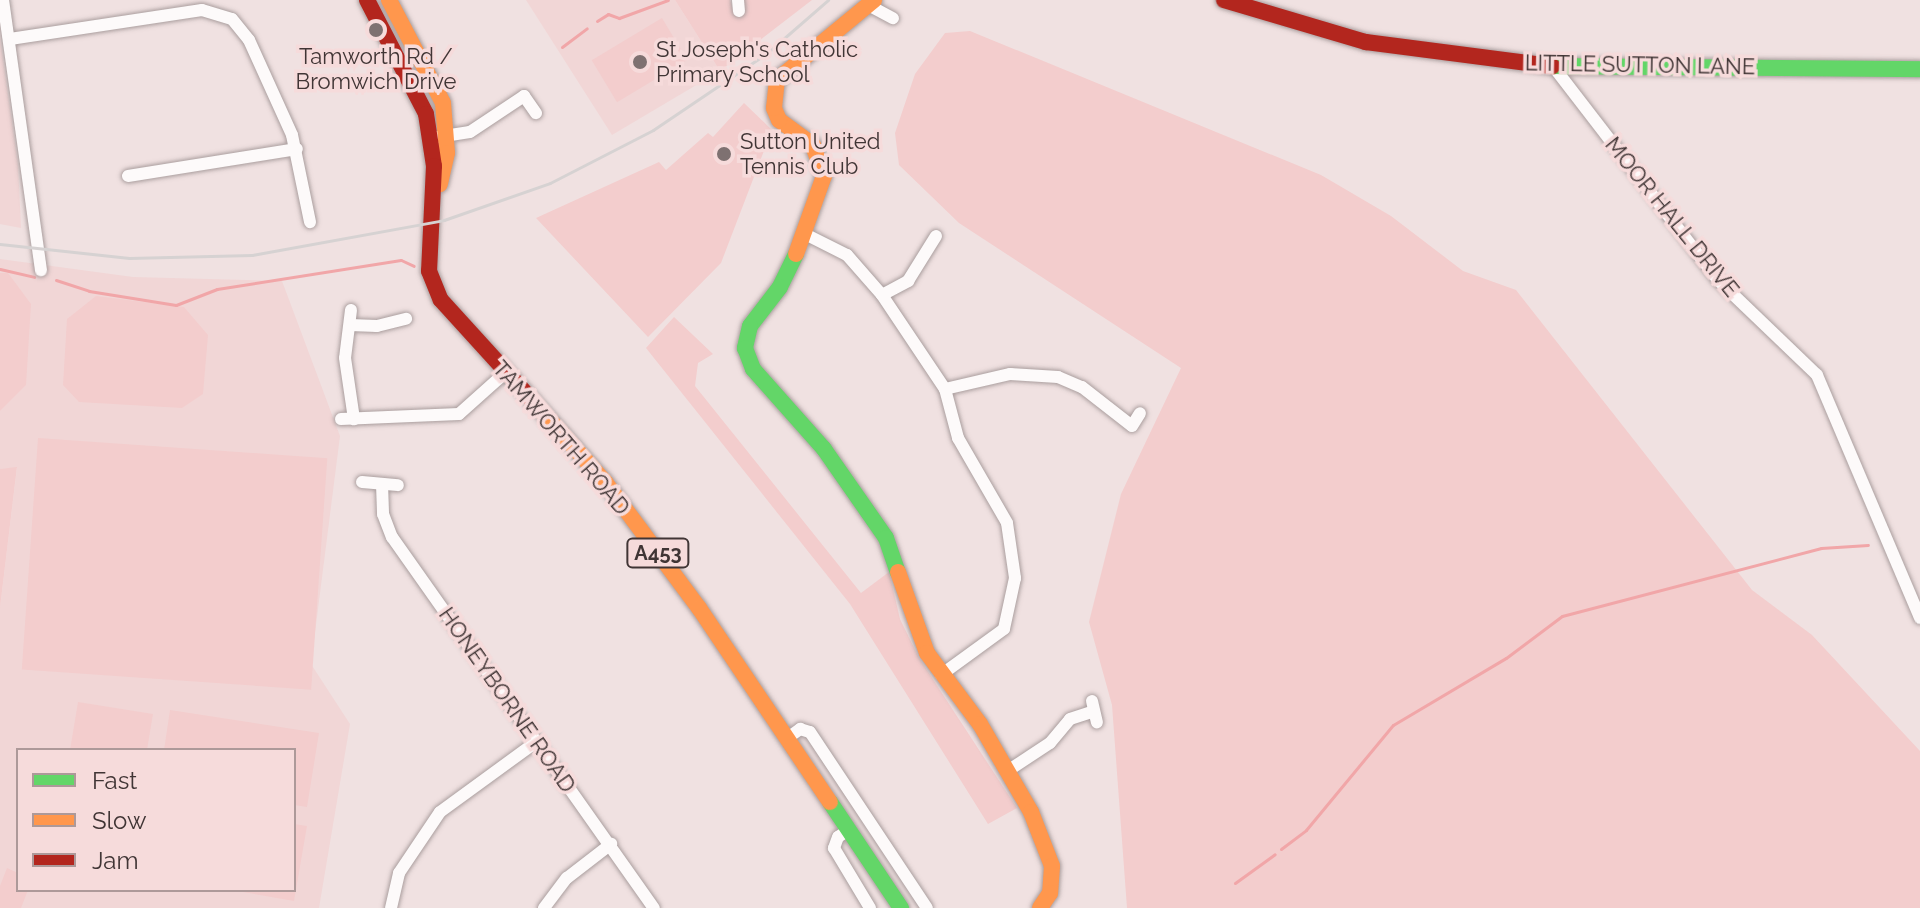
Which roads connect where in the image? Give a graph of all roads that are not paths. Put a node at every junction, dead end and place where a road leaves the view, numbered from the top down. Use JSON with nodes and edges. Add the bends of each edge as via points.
{"nodes":[{"id":1,"x":3,"y":0,"type":"edge"},
{"id":2,"x":162,"y":0,"type":"edge"},
{"id":3,"x":367,"y":0,"type":"edge"},
{"id":4,"x":389,"y":0,"type":"edge"},
{"id":5,"x":1224,"y":0,"type":"edge"},
{"id":6,"x":872,"y":3,"type":"edge"},
{"id":7,"x":168,"y":14,"type":"junction"},
{"id":8,"x":893,"y":18,"type":"dead end"},
{"id":9,"x":10,"y":39,"type":"junction"},
{"id":10,"x":1553,"y":66,"type":"junction"},
{"id":11,"x":1920,"y":69,"type":"edge"},
{"id":12,"x":536,"y":113,"type":"dead end"},
{"id":13,"x":439,"y":137,"type":"junction"},
{"id":14,"x":297,"y":149,"type":"junction"},
{"id":15,"x":128,"y":175,"type":"dead end"},
{"id":16,"x":305,"y":217,"type":"dead end"},
{"id":17,"x":805,"y":234,"type":"junction"},
{"id":18,"x":936,"y":236,"type":"dead end"},
{"id":19,"x":41,"y":270,"type":"dead end"},
{"id":20,"x":882,"y":295,"type":"junction"},
{"id":21,"x":351,"y":310,"type":"dead end"},
{"id":22,"x":406,"y":319,"type":"dead end"},
{"id":23,"x":350,"y":325,"type":"junction"},
{"id":24,"x":506,"y":372,"type":"junction"},
{"id":25,"x":945,"y":389,"type":"junction"},
{"id":26,"x":1140,"y":413,"type":"dead end"},
{"id":27,"x":341,"y":419,"type":"dead end"},
{"id":28,"x":354,"y":419,"type":"junction"},
{"id":29,"x":362,"y":482,"type":"dead end"},
{"id":30,"x":382,"y":484,"type":"junction"},
{"id":31,"x":398,"y":485,"type":"dead end"},
{"id":32,"x":1920,"y":618,"type":"edge"},
{"id":33,"x":941,"y":675,"type":"junction"},
{"id":34,"x":1094,"y":712,"type":"dead end"},
{"id":35,"x":789,"y":737,"type":"junction"},
{"id":36,"x":536,"y":742,"type":"junction"},
{"id":37,"x":1009,"y":770,"type":"junction"},
{"id":38,"x":850,"y":829,"type":"junction"},
{"id":39,"x":611,"y":844,"type":"junction"},
{"id":40,"x":391,"y":908,"type":"edge"},
{"id":41,"x":544,"y":908,"type":"edge"},
{"id":42,"x":654,"y":908,"type":"edge"},
{"id":43,"x":870,"y":908,"type":"edge"},
{"id":44,"x":901,"y":908,"type":"edge"},
{"id":45,"x":927,"y":908,"type":"edge"},
{"id":46,"x":1040,"y":908,"type":"edge"}],
"edges":[{"from":1,"to":9,"type":"street"},
{"from":2,"to":7,"type":"street"},
{"from":3,"to":13,"type":"street","name":"TAMWORTH ROAD","number":"A453"},
{"from":4,"to":13,"type":"street","name":"TAMWORTH ROAD","number":"A453","via":[[443,103]]},
{"from":5,"to":10,"type":"street","name":"LITTLE SUTTON LANE","via":[[1366,42]]},
{"from":6,"to":8,"type":"street"},
{"from":6,"to":17,"type":"street","via":[[777,80],[774,108],[779,120],[813,145],[823,165],[819,202]]},
{"from":7,"to":9,"type":"street"},
{"from":7,"to":14,"type":"street","via":[[211,10],[240,27]]},
{"from":9,"to":19,"type":"street"},
{"from":10,"to":11,"type":"street","name":"LITTLE SUTTON LANE"},
{"from":10,"to":32,"type":"street","name":"MOOR HALL DRIVE","via":[[1718,280],[1817,375]]},
{"from":12,"to":13,"type":"street","via":[[524,96],[470,132]]},
{"from":13,"to":24,"type":"street","name":"TAMWORTH ROAD","number":"A453","via":[[445,172],[432,205],[428,255],[433,285],[451,314]]},
{"from":14,"to":15,"type":"street"},
{"from":14,"to":16,"type":"street"},
{"from":17,"to":20,"type":"street","via":[[847,255]]},
{"from":17,"to":33,"type":"street","via":[[780,287],[750,326],[747,358],[824,449],[886,538],[919,635]]},
{"from":18,"to":20,"type":"street","via":[[908,281]]},
{"from":20,"to":25,"type":"street"},
{"from":21,"to":23,"type":"street"},
{"from":22,"to":23,"type":"street"},
{"from":23,"to":28,"type":"street","via":[[345,374]]},
{"from":24,"to":28,"type":"street","via":[[459,414]]},
{"from":24,"to":35,"type":"street","name":"TAMWORTH ROAD","number":"A453","via":[[605,482]]},
{"from":25,"to":26,"type":"street","via":[[1010,374],[1058,377],[1082,387],[1132,426]]},
{"from":25,"to":33,"type":"street","via":[[958,438],[1007,523],[1015,578],[1009,616],[996,639]]},
{"from":27,"to":28,"type":"street"},
{"from":29,"to":30,"type":"street"},
{"from":30,"to":31,"type":"street"},
{"from":30,"to":36,"type":"street","name":"HONEYBORNE ROAD","via":[[383,514],[392,537]]},
{"from":33,"to":37,"type":"street"},
{"from":34,"to":37,"type":"street","via":[[1070,719],[1050,743]]},
{"from":35,"to":38,"type":"street","name":"TAMWORTH ROAD","number":"A453"},
{"from":35,"to":45,"type":"street","via":[[800,729],[810,732]]},
{"from":36,"to":39,"type":"street","name":"HONEYBORNE ROAD"},
{"from":36,"to":40,"type":"street","via":[[440,812],[404,865]]},
{"from":37,"to":46,"type":"street","via":[[1052,866],[1050,893]]},
{"from":38,"to":43,"type":"street","via":[[838,837],[834,848]]},
{"from":38,"to":44,"type":"street","name":"TAMWORTH ROAD","number":"A453"},
{"from":39,"to":41,"type":"street","via":[[567,878]]},
{"from":39,"to":42,"type":"street","name":"HONEYBORNE ROAD"}]}
